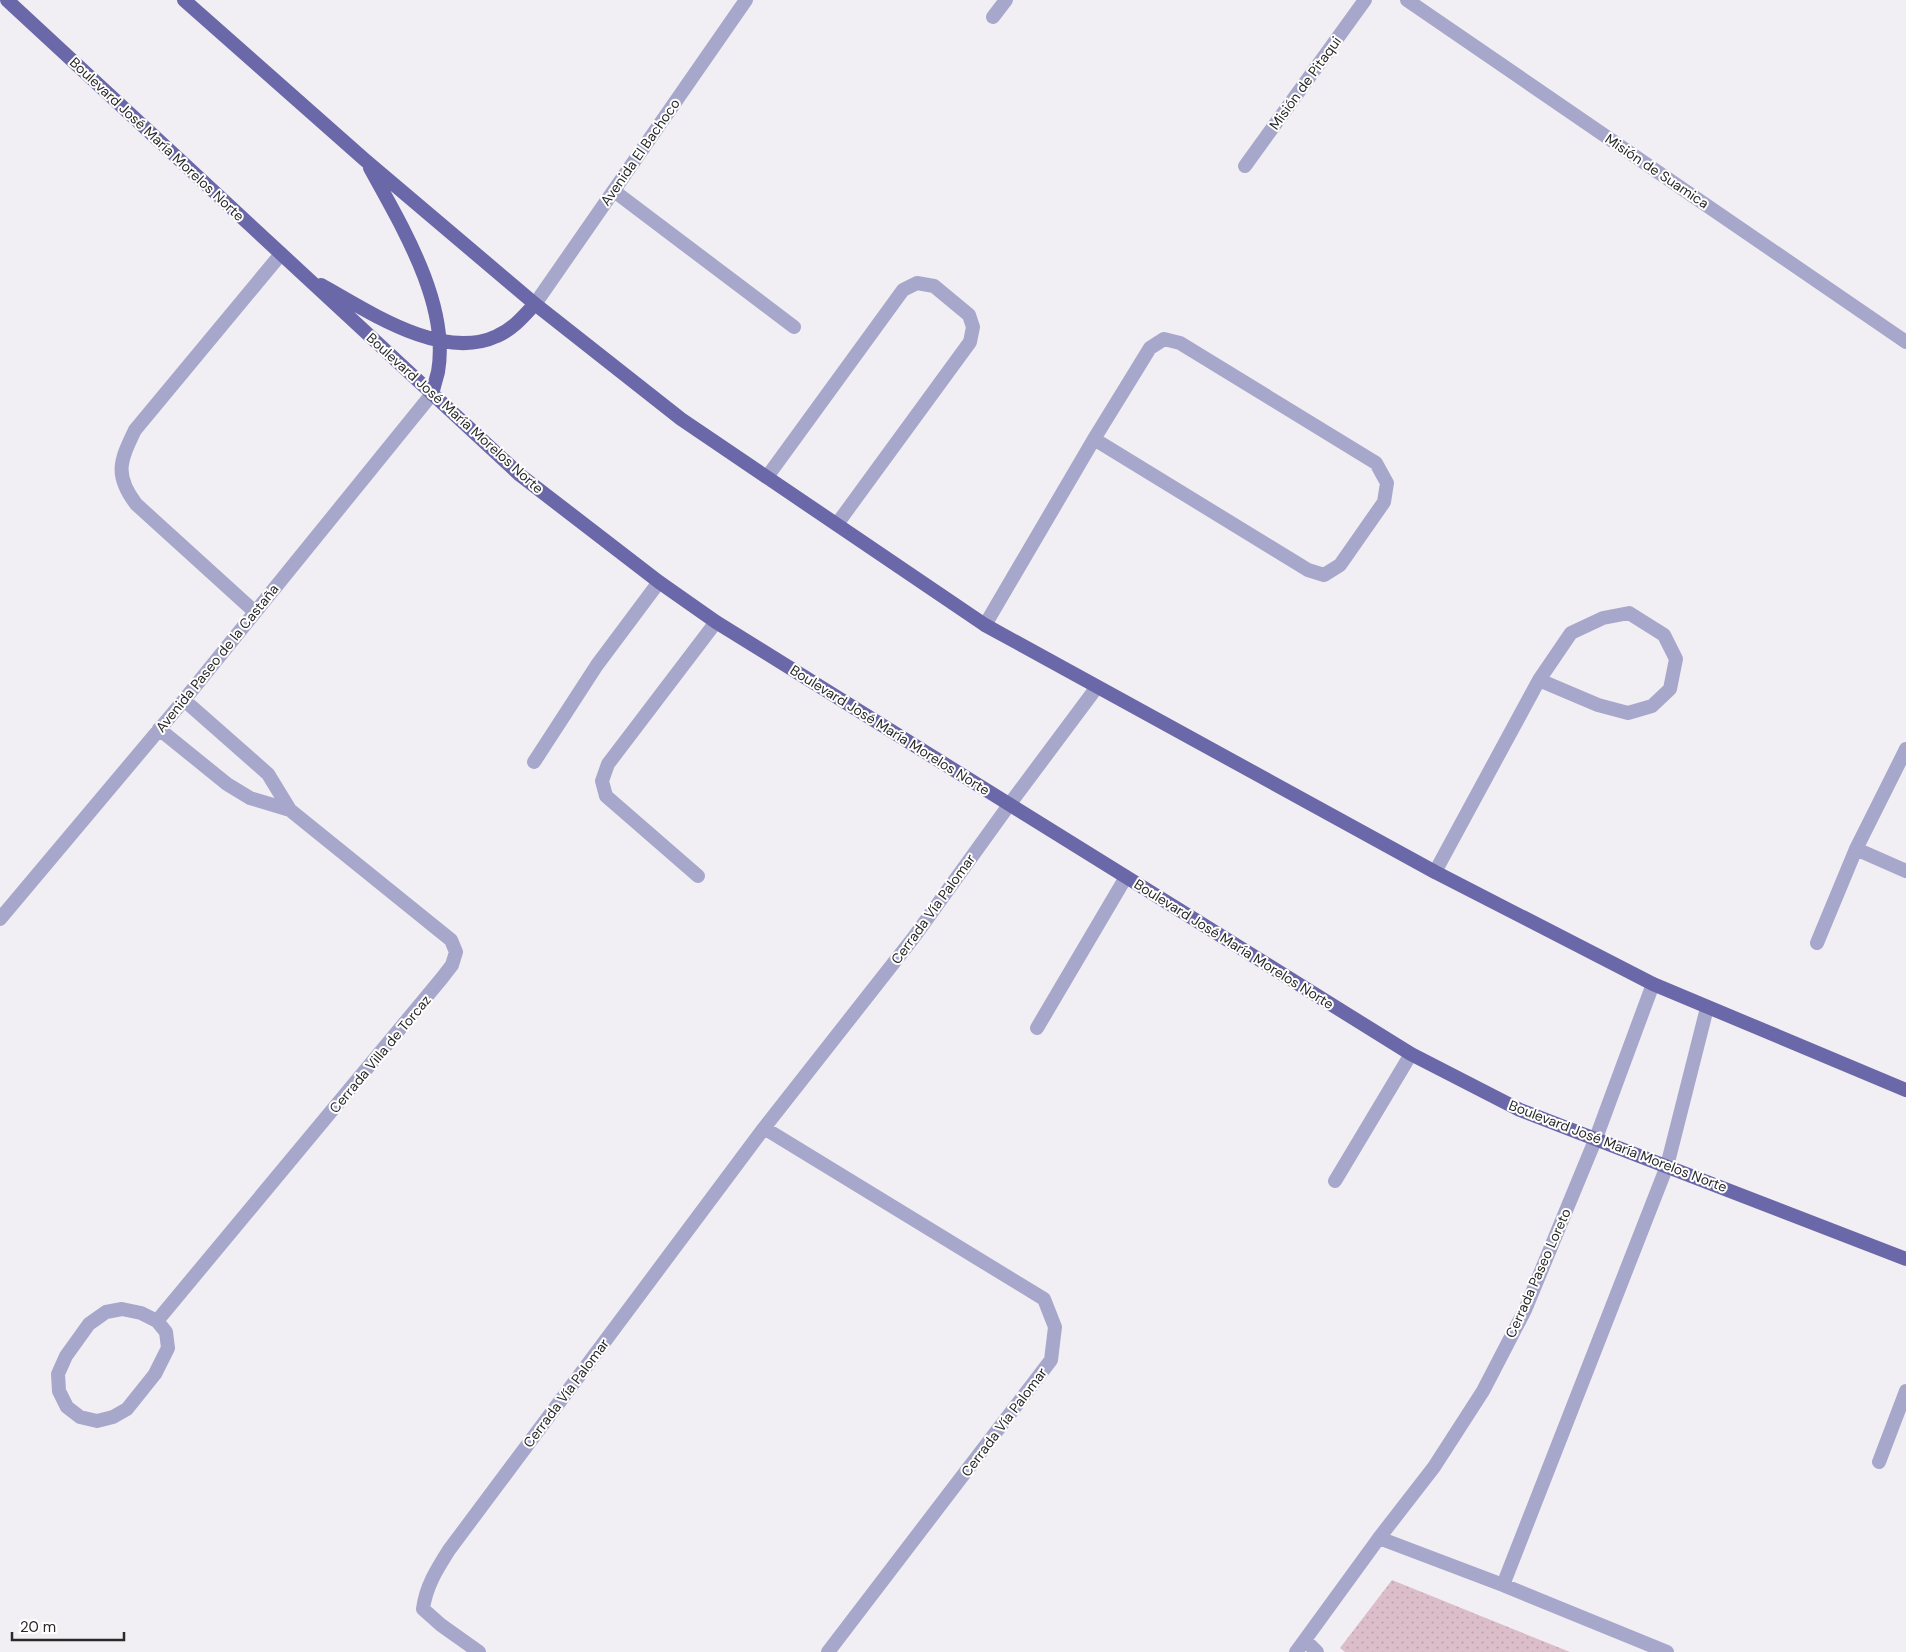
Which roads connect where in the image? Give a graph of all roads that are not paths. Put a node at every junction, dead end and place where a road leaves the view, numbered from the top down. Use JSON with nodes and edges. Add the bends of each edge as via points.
{"nodes":[{"id":1,"x":7,"y":0,"type":"edge"},
{"id":2,"x":184,"y":0,"type":"edge"},
{"id":3,"x":746,"y":0,"type":"edge"},
{"id":4,"x":1006,"y":0,"type":"edge"},
{"id":5,"x":1365,"y":0,"type":"edge"},
{"id":6,"x":1407,"y":0,"type":"edge"},
{"id":7,"x":993,"y":17,"type":"dead end"},
{"id":8,"x":365,"y":160,"type":"junction"},
{"id":9,"x":1245,"y":166,"type":"dead end"},
{"id":10,"x":614,"y":191,"type":"junction"},
{"id":11,"x":281,"y":254,"type":"junction"},
{"id":12,"x":303,"y":275,"type":"junction"},
{"id":13,"x":534,"y":304,"type":"junction"},
{"id":14,"x":794,"y":327,"type":"dead end"},
{"id":15,"x":439,"y":342,"type":"junction"},
{"id":16,"x":1906,"y":342,"type":"edge"},
{"id":17,"x":432,"y":394,"type":"junction"},
{"id":18,"x":1094,"y":438,"type":"junction"},
{"id":19,"x":768,"y":477,"type":"junction"},
{"id":20,"x":837,"y":524,"type":"junction"},
{"id":21,"x":659,"y":582,"type":"junction"},
{"id":22,"x":255,"y":612,"type":"junction"},
{"id":23,"x":716,"y":622,"type":"junction"},
{"id":24,"x":985,"y":625,"type":"junction"},
{"id":25,"x":1539,"y":680,"type":"junction"},
{"id":26,"x":1097,"y":687,"type":"junction"},
{"id":27,"x":184,"y":700,"type":"junction"},
{"id":28,"x":159,"y":729,"type":"junction"},
{"id":29,"x":1906,"y":749,"type":"edge"},
{"id":30,"x":534,"y":762,"type":"dead end"},
{"id":31,"x":1009,"y":805,"type":"junction"},
{"id":32,"x":290,"y":810,"type":"junction"},
{"id":33,"x":1856,"y":849,"type":"junction"},
{"id":34,"x":1906,"y":871,"type":"edge"},
{"id":35,"x":1435,"y":872,"type":"junction"},
{"id":36,"x":698,"y":876,"type":"dead end"},
{"id":37,"x":1126,"y":877,"type":"junction"},
{"id":38,"x":0,"y":919,"type":"edge"},
{"id":39,"x":1817,"y":943,"type":"dead end"},
{"id":40,"x":1653,"y":984,"type":"junction"},
{"id":41,"x":1707,"y":1008,"type":"junction"},
{"id":42,"x":1037,"y":1028,"type":"dead end"},
{"id":43,"x":1411,"y":1054,"type":"junction"},
{"id":44,"x":1906,"y":1090,"type":"edge"},
{"id":45,"x":764,"y":1128,"type":"junction"},
{"id":46,"x":1596,"y":1138,"type":"junction"},
{"id":47,"x":1667,"y":1166,"type":"junction"},
{"id":48,"x":1335,"y":1181,"type":"dead end"},
{"id":49,"x":1906,"y":1259,"type":"edge"},
{"id":50,"x":157,"y":1321,"type":"junction"},
{"id":51,"x":1906,"y":1391,"type":"edge"},
{"id":52,"x":1879,"y":1462,"type":"dead end"},
{"id":53,"x":1379,"y":1538,"type":"junction"},
{"id":54,"x":1503,"y":1584,"type":"junction"},
{"id":55,"x":1304,"y":1640,"type":"junction"},
{"id":56,"x":479,"y":1652,"type":"edge"},
{"id":57,"x":828,"y":1652,"type":"edge"},
{"id":58,"x":1296,"y":1652,"type":"edge"},
{"id":59,"x":1317,"y":1652,"type":"edge"},
{"id":60,"x":1667,"y":1652,"type":"edge"}],
"edges":[{"from":1,"to":11,"type":"main road","name":"Boulevard José María Morelos Norte"},
{"from":2,"to":8,"type":"main road"},
{"from":3,"to":10,"type":"street","name":"Avenida El Bachoco"},
{"from":4,"to":7,"type":"street"},
{"from":5,"to":9,"type":"street","name":"Misión de Pitaqui"},
{"from":6,"to":16,"type":"street","name":"Misión de Suamica"},
{"from":8,"to":13,"type":"main road"},
{"from":8,"to":15,"type":"main road","via":[[420,268],[435,308]]},
{"from":10,"to":13,"type":"street","name":"Avenida El Bachoco"},
{"from":10,"to":14,"type":"street"},
{"from":11,"to":12,"type":"main road","name":"Boulevard José María Morelos Norte"},
{"from":11,"to":22,"type":"street","via":[[135,430],[123,454],[121,475],[126,491],[136,504]]},
{"from":12,"to":15,"type":"main road","via":[[397,326]]},
{"from":12,"to":17,"type":"main road","name":"Boulevard José María Morelos Norte"},
{"from":13,"to":15,"type":"main road","via":[[515,326],[496,337],[455,344]]},
{"from":13,"to":19,"type":"main road","via":[[681,418]]},
{"from":15,"to":17,"type":"main road","via":[[438,371]]},
{"from":17,"to":21,"type":"main road","name":"Boulevard José María Morelos Norte","via":[[520,475]]},
{"from":17,"to":22,"type":"street","name":"Avenida Paseo de la Castaña"},
{"from":18,"to":18,"type":"street","via":[[1150,348],[1164,339],[1180,343],[1376,463],[1387,484],[1384,502],[1340,565],[1324,575],[1308,570]]},
{"from":18,"to":24,"type":"street"},
{"from":19,"to":20,"type":"main road"},
{"from":19,"to":20,"type":"street","via":[[904,290],[918,283],[934,286],[969,315],[972,327],[970,342]]},
{"from":20,"to":24,"type":"main road"},
{"from":21,"to":23,"type":"main road","name":"Boulevard José María Morelos Norte"},
{"from":21,"to":30,"type":"street","via":[[597,665]]},
{"from":22,"to":27,"type":"street","name":"Avenida Paseo de la Castaña"},
{"from":23,"to":31,"type":"main road","name":"Boulevard José María Morelos Norte"},
{"from":23,"to":36,"type":"street","via":[[608,764],[602,781],[606,796]]},
{"from":24,"to":26,"type":"main road"},
{"from":25,"to":25,"type":"street","via":[[1571,633],[1603,618],[1629,613],[1664,635],[1676,659],[1670,690],[1652,706],[1628,713],[1598,706]]},
{"from":25,"to":35,"type":"street"},
{"from":26,"to":31,"type":"street","name":"Cerrada Vía Palomar"},
{"from":26,"to":35,"type":"main road"},
{"from":27,"to":28,"type":"street","name":"Avenida Paseo de la Castaña"},
{"from":27,"to":32,"type":"street","name":"Cerrada Villa de Torcaz","via":[[268,774]]},
{"from":28,"to":32,"type":"street","name":"Cerrada Villa de Torcaz","via":[[227,784],[250,798]]},
{"from":28,"to":38,"type":"street","name":"Avenida Paseo de la Castaña"},
{"from":29,"to":33,"type":"street"},
{"from":31,"to":37,"type":"main road","name":"Boulevard José María Morelos Norte"},
{"from":31,"to":45,"type":"street","name":"Cerrada Vía Palomar","via":[[914,937]]},
{"from":32,"to":50,"type":"street","name":"Cerrada Villa de Torcaz","via":[[451,940],[456,952],[442,978]]},
{"from":33,"to":34,"type":"street"},
{"from":33,"to":39,"type":"street"},
{"from":35,"to":40,"type":"main road"},
{"from":37,"to":42,"type":"street"},
{"from":37,"to":43,"type":"main road","name":"Boulevard José María Morelos Norte"},
{"from":40,"to":41,"type":"main road"},
{"from":40,"to":46,"type":"street","name":"Cerrada Paseo Loreto"},
{"from":41,"to":44,"type":"main road"},
{"from":41,"to":47,"type":"street"},
{"from":43,"to":46,"type":"main road","name":"Boulevard José María Morelos Norte","via":[[1520,1110]]},
{"from":43,"to":48,"type":"street"},
{"from":45,"to":56,"type":"street","name":"Cerrada Vía Palomar","via":[[448,1550],[435,1573],[425,1593],[424,1609]]},
{"from":45,"to":57,"type":"street","name":"Cerrada Vía Palomar","via":[[1044,1299],[1055,1327],[1051,1360]]},
{"from":46,"to":47,"type":"main road","name":"Boulevard José María Morelos Norte"},
{"from":46,"to":53,"type":"street","name":"Cerrada Paseo Loreto","via":[[1525,1310],[1483,1391],[1434,1466]]},
{"from":47,"to":49,"type":"main road","name":"Boulevard José María Morelos Norte"},
{"from":47,"to":54,"type":"street"},
{"from":50,"to":50,"type":"street","via":[[122,1309],[106,1312],[89,1324],[66,1356],[58,1374],[59,1391],[66,1407],[80,1417],[97,1421],[114,1417],[127,1409],[155,1374],[168,1348],[166,1332]]},
{"from":51,"to":52,"type":"street"},
{"from":53,"to":54,"type":"street"},
{"from":53,"to":55,"type":"street","name":"Cerrada Paseo Loreto"},
{"from":54,"to":60,"type":"street"},
{"from":55,"to":58,"type":"street","name":"Cerrada Paseo Loreto"},
{"from":55,"to":59,"type":"street"}]}
